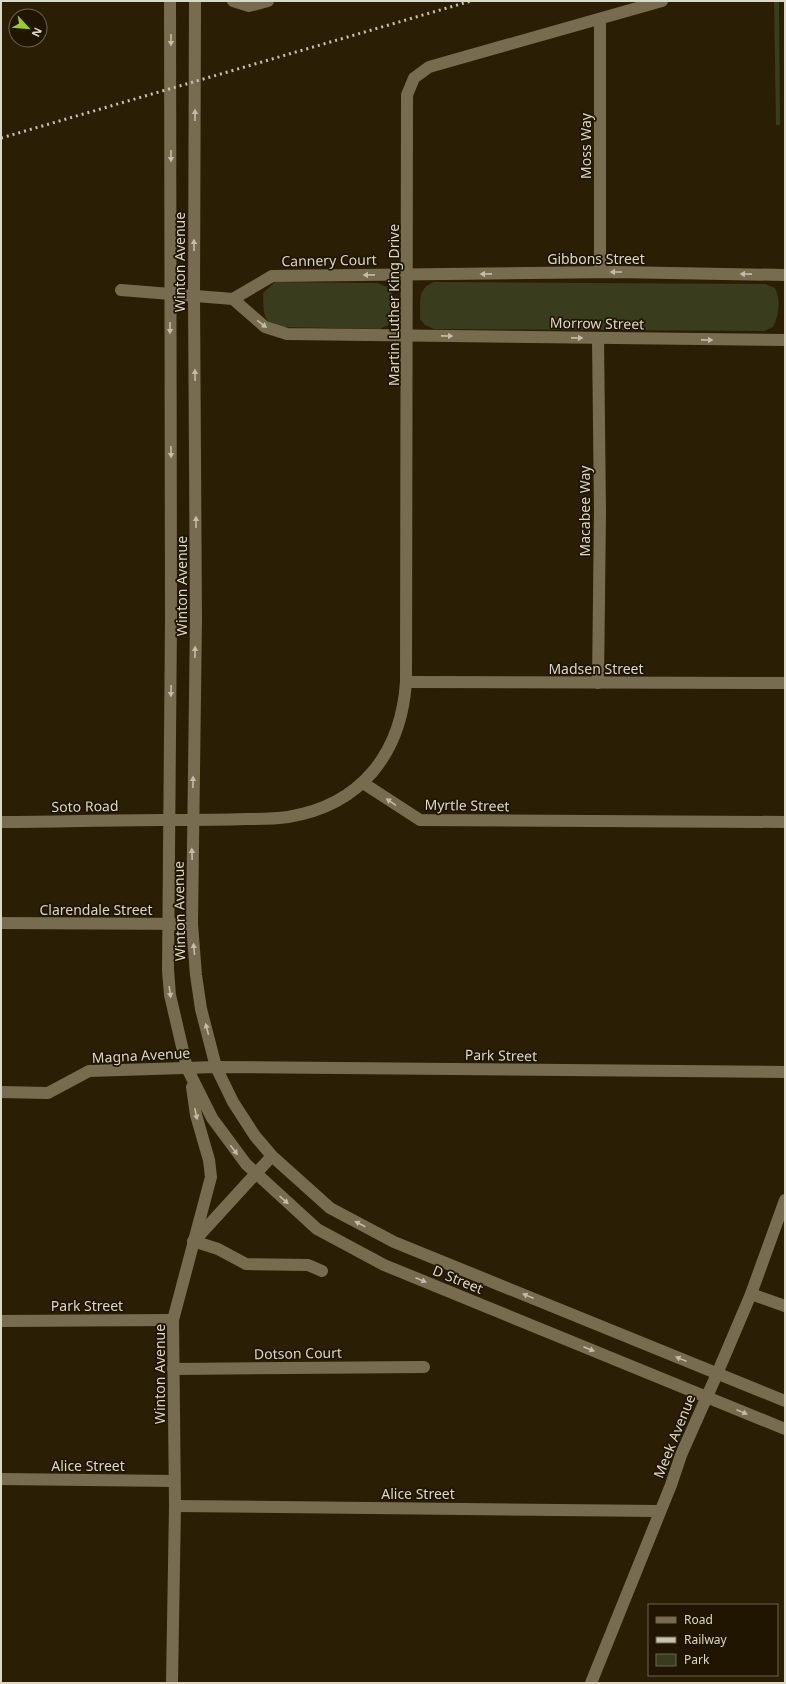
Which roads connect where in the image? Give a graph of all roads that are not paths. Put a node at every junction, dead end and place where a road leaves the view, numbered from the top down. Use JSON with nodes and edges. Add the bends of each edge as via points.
{"nodes":[{"id":1,"x":170,"y":1,"type":"edge"},
{"id":2,"x":195,"y":1,"type":"edge"},
{"id":3,"x":233,"y":1,"type":"edge"},
{"id":4,"x":268,"y":1,"type":"edge"},
{"id":5,"x":662,"y":1,"type":"edge"},
{"id":6,"x":600,"y":19,"type":"junction"},
{"id":7,"x":600,"y":272,"type":"junction"},
{"id":8,"x":408,"y":274,"type":"junction"},
{"id":9,"x":785,"y":275,"type":"edge"},
{"id":10,"x":121,"y":290,"type":"dead end"},
{"id":11,"x":233,"y":299,"type":"junction"},
{"id":12,"x":408,"y":335,"type":"junction"},
{"id":13,"x":598,"y":338,"type":"junction"},
{"id":14,"x":785,"y":340,"type":"edge"},
{"id":15,"x":406,"y":682,"type":"junction"},
{"id":16,"x":598,"y":683,"type":"junction"},
{"id":17,"x":785,"y":683,"type":"edge"},
{"id":18,"x":363,"y":783,"type":"junction"},
{"id":19,"x":169,"y":820,"type":"junction"},
{"id":20,"x":192,"y":821,"type":"junction"},
{"id":21,"x":1,"y":822,"type":"edge"},
{"id":22,"x":785,"y":822,"type":"edge"},
{"id":23,"x":1,"y":923,"type":"edge"},
{"id":24,"x":168,"y":924,"type":"junction"},
{"id":25,"x":192,"y":924,"type":"junction"},
{"id":26,"x":216,"y":1067,"type":"junction"},
{"id":27,"x":189,"y":1072,"type":"junction"},
{"id":28,"x":785,"y":1072,"type":"edge"},
{"id":29,"x":1,"y":1092,"type":"edge"},
{"id":30,"x":272,"y":1156,"type":"junction"},
{"id":31,"x":255,"y":1174,"type":"junction"},
{"id":32,"x":785,"y":1200,"type":"edge"},
{"id":33,"x":194,"y":1241,"type":"junction"},
{"id":34,"x":322,"y":1270,"type":"dead end"},
{"id":35,"x":751,"y":1294,"type":"junction"},
{"id":36,"x":785,"y":1306,"type":"edge"},
{"id":37,"x":173,"y":1320,"type":"junction"},
{"id":38,"x":1,"y":1321,"type":"edge"},
{"id":39,"x":424,"y":1367,"type":"dead end"},
{"id":40,"x":173,"y":1369,"type":"junction"},
{"id":41,"x":717,"y":1374,"type":"junction"},
{"id":42,"x":706,"y":1397,"type":"junction"},
{"id":43,"x":785,"y":1401,"type":"edge"},
{"id":44,"x":785,"y":1429,"type":"edge"},
{"id":45,"x":1,"y":1479,"type":"edge"},
{"id":46,"x":174,"y":1481,"type":"junction"},
{"id":47,"x":175,"y":1506,"type":"junction"},
{"id":48,"x":660,"y":1511,"type":"junction"},
{"id":49,"x":172,"y":1683,"type":"edge"},
{"id":50,"x":591,"y":1683,"type":"edge"}],
"edges":[{"from":1,"to":19,"type":"street","name":"Winton Avenue","one_way":true},
{"from":20,"to":2,"type":"street","name":"Winton Avenue","one_way":true,"via":[[196,619]]},
{"from":3,"to":4,"type":"street","via":[[249,6]]},
{"from":5,"to":6,"type":"street","name":"Martin Luther King Drive"},
{"from":6,"to":7,"type":"street","name":"Moss Way"},
{"from":6,"to":8,"type":"street","name":"Martin Luther King Drive","via":[[429,67],[414,78],[407,95]]},
{"from":7,"to":8,"type":"street","name":"Gibbons Street","one_way":true},
{"from":9,"to":7,"type":"street","name":"Gibbons Street","one_way":true},
{"from":8,"to":11,"type":"street","name":"Cannery Court","one_way":true,"via":[[272,276]]},
{"from":8,"to":12,"type":"street","name":"Martin Luther King Drive"},
{"from":10,"to":11,"type":"street"},
{"from":11,"to":12,"type":"street","one_way":true,"via":[[265,328],[287,334]]},
{"from":12,"to":13,"type":"street","name":"Morrow Street","one_way":true},
{"from":12,"to":15,"type":"street","name":"Martin Luther King Drive"},
{"from":13,"to":14,"type":"street","name":"Morrow Street","one_way":true},
{"from":13,"to":16,"type":"street","name":"Macabee Way"},
{"from":15,"to":16,"type":"street","name":"Madsen Street"},
{"from":15,"to":18,"type":"street","name":"Martin Luther King Drive","via":[[402,715],[395,738],[377,768]]},
{"from":16,"to":17,"type":"street","name":"Madsen Street"},
{"from":18,"to":20,"type":"street","via":[[334,802],[305,813],[276,818]]},
{"from":22,"to":18,"type":"street","name":"Myrtle Street","one_way":true,"via":[[420,820]]},
{"from":19,"to":20,"type":"street"},
{"from":19,"to":21,"type":"street","name":"Soto Road"},
{"from":19,"to":24,"type":"street","name":"Winton Avenue"},
{"from":25,"to":20,"type":"street","name":"Winton Avenue","one_way":true},
{"from":23,"to":24,"type":"street","name":"Clarendale Street"},
{"from":24,"to":25,"type":"street","name":"Clarendale Street"},
{"from":24,"to":27,"type":"street","name":"Winton Avenue","one_way":true,"via":[[170,995]]},
{"from":26,"to":25,"type":"street","name":"Winton Avenue","one_way":true,"via":[[201,1009]]},
{"from":26,"to":27,"type":"street","name":"Magna Avenue"},
{"from":26,"to":28,"type":"street","name":"Park Street"},
{"from":26,"to":30,"type":"street","name":"Winton Avenue","via":[[233,1102],[255,1136]]},
{"from":27,"to":29,"type":"street","name":"Magna Avenue","via":[[89,1071],[48,1093]]},
{"from":27,"to":31,"type":"street","name":"D Street","one_way":true,"via":[[212,1118]]},
{"from":27,"to":33,"type":"street","one_way":true,"via":[[211,1177]]},
{"from":30,"to":31,"type":"street","name":"Winton Avenue"},
{"from":41,"to":30,"type":"street","name":"D Street","one_way":true,"via":[[394,1242],[330,1208]]},
{"from":31,"to":33,"type":"street","name":"Winton Avenue"},
{"from":31,"to":42,"type":"street","name":"D Street","one_way":true,"via":[[316,1229],[384,1265]]},
{"from":32,"to":35,"type":"street","name":"Meek Avenue"},
{"from":33,"to":34,"type":"street","via":[[218,1249],[246,1264],[308,1265]]},
{"from":33,"to":37,"type":"street","name":"Winton Avenue"},
{"from":35,"to":36,"type":"street"},
{"from":35,"to":41,"type":"street","name":"Meek Avenue"},
{"from":37,"to":38,"type":"street","name":"Park Street"},
{"from":37,"to":40,"type":"street","name":"Winton Avenue"},
{"from":39,"to":40,"type":"street","name":"Dotson Court"},
{"from":40,"to":46,"type":"street","name":"Winton Avenue"},
{"from":41,"to":42,"type":"street","name":"Meek Avenue"},
{"from":41,"to":43,"type":"street","name":"D Street"},
{"from":42,"to":44,"type":"street","name":"D Street","one_way":true},
{"from":42,"to":48,"type":"street","name":"Meek Avenue"},
{"from":45,"to":46,"type":"street","name":"Alice Street"},
{"from":46,"to":47,"type":"street","name":"Winton Avenue"},
{"from":47,"to":48,"type":"street","name":"Alice Street"},
{"from":47,"to":49,"type":"street","name":"Winton Avenue"},
{"from":48,"to":50,"type":"street","name":"Meek Avenue"}]}
